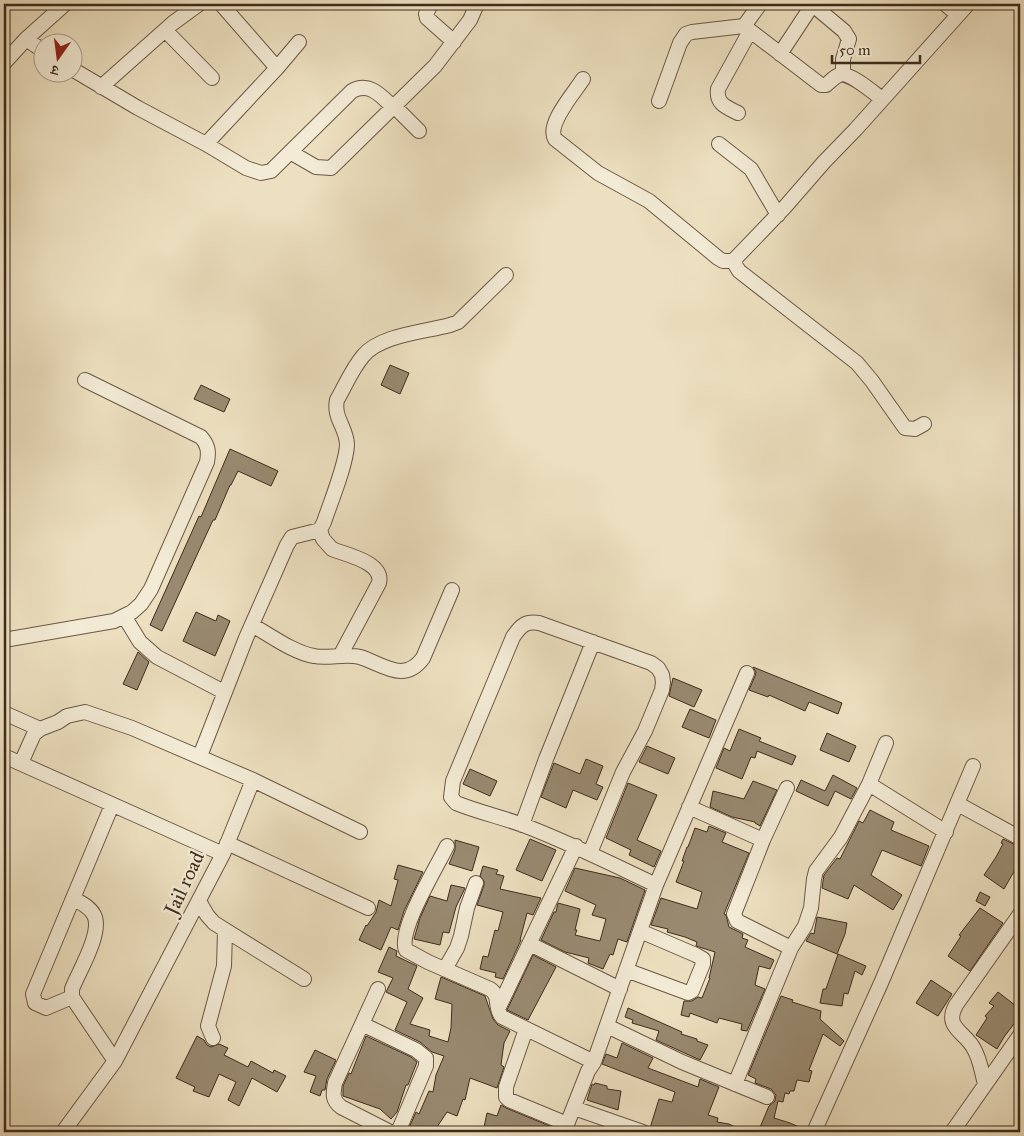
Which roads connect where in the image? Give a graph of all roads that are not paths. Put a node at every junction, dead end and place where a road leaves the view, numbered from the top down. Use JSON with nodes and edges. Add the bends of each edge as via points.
{"nodes":[{"id":1,"x":65,"y":4,"type":"edge"},
{"id":2,"x":199,"y":4,"type":"edge"},
{"id":3,"x":221,"y":4,"type":"edge"},
{"id":4,"x":431,"y":4,"type":"edge"},
{"id":5,"x":477,"y":4,"type":"edge"},
{"id":6,"x":760,"y":4,"type":"edge"},
{"id":7,"x":813,"y":4,"type":"edge"},
{"id":8,"x":945,"y":4,"type":"edge"},
{"id":9,"x":968,"y":4,"type":"edge"},
{"id":10,"x":958,"y":15,"type":"junction"},
{"id":11,"x":747,"y":28,"type":"junction"},
{"id":12,"x":165,"y":30,"type":"junction"},
{"id":13,"x":26,"y":39,"type":"junction"},
{"id":14,"x":299,"y":42,"type":"dead end"},
{"id":15,"x":454,"y":42,"type":"junction"},
{"id":16,"x":32,"y":43,"type":"edge"},
{"id":17,"x":780,"y":54,"type":"junction"},
{"id":18,"x":4,"y":63,"type":"edge"},
{"id":19,"x":278,"y":68,"type":"junction"},
{"id":20,"x":843,"y":74,"type":"junction"},
{"id":21,"x":82,"y":75,"type":"edge"},
{"id":22,"x":212,"y":78,"type":"dead end"},
{"id":23,"x":583,"y":79,"type":"dead end"},
{"id":24,"x":101,"y":87,"type":"junction"},
{"id":25,"x":882,"y":99,"type":"junction"},
{"id":26,"x":659,"y":101,"type":"dead end"},
{"id":27,"x":394,"y":108,"type":"junction"},
{"id":28,"x":738,"y":113,"type":"dead end"},
{"id":29,"x":419,"y":131,"type":"dead end"},
{"id":30,"x":206,"y":144,"type":"junction"},
{"id":31,"x":719,"y":144,"type":"dead end"},
{"id":32,"x":290,"y":152,"type":"junction"},
{"id":33,"x":778,"y":215,"type":"junction"},
{"id":34,"x":733,"y":262,"type":"junction"},
{"id":35,"x":506,"y":275,"type":"dead end"},
{"id":36,"x":85,"y":380,"type":"dead end"},
{"id":37,"x":924,"y":424,"type":"dead end"},
{"id":38,"x":320,"y":530,"type":"junction"},
{"id":39,"x":452,"y":590,"type":"dead end"},
{"id":40,"x":124,"y":616,"type":"junction"},
{"id":41,"x":252,"y":625,"type":"junction"},
{"id":42,"x":4,"y":640,"type":"edge"},
{"id":43,"x":593,"y":642,"type":"junction"},
{"id":44,"x":340,"y":656,"type":"junction"},
{"id":45,"x":747,"y":673,"type":"dead end"},
{"id":46,"x":224,"y":692,"type":"junction"},
{"id":47,"x":4,"y":713,"type":"edge"},
{"id":48,"x":40,"y":729,"type":"junction"},
{"id":49,"x":886,"y":743,"type":"dead end"},
{"id":50,"x":4,"y":756,"type":"edge"},
{"id":51,"x":200,"y":756,"type":"junction"},
{"id":52,"x":20,"y":763,"type":"junction"},
{"id":53,"x":973,"y":766,"type":"dead end"},
{"id":54,"x":253,"y":780,"type":"junction"},
{"id":55,"x":869,"y":784,"type":"junction"},
{"id":56,"x":787,"y":788,"type":"dead end"},
{"id":57,"x":958,"y":804,"type":"junction"},
{"id":58,"x":112,"y":806,"type":"junction"},
{"id":59,"x":689,"y":807,"type":"junction"},
{"id":60,"x":522,"y":825,"type":"junction"},
{"id":61,"x":360,"y":832,"type":"dead end"},
{"id":62,"x":946,"y":832,"type":"junction"},
{"id":63,"x":1020,"y":838,"type":"edge"},
{"id":64,"x":763,"y":840,"type":"junction"},
{"id":65,"x":447,"y":846,"type":"dead end"},
{"id":66,"x":576,"y":846,"type":"junction"},
{"id":67,"x":225,"y":849,"type":"junction"},
{"id":68,"x":590,"y":854,"type":"junction"},
{"id":69,"x":476,"y":883,"type":"dead end"},
{"id":70,"x":656,"y":885,"type":"junction"},
{"id":71,"x":73,"y":898,"type":"junction"},
{"id":72,"x":199,"y":901,"type":"junction"},
{"id":73,"x":368,"y":908,"type":"dead end"},
{"id":74,"x":1020,"y":914,"type":"edge"},
{"id":75,"x":225,"y":931,"type":"junction"},
{"id":76,"x":640,"y":932,"type":"junction"},
{"id":77,"x":530,"y":944,"type":"junction"},
{"id":78,"x":791,"y":948,"type":"junction"},
{"id":79,"x":445,"y":969,"type":"junction"},
{"id":80,"x":626,"y":970,"type":"junction"},
{"id":81,"x":304,"y":979,"type":"dead end"},
{"id":82,"x":378,"y":989,"type":"dead end"},
{"id":83,"x":620,"y":989,"type":"junction"},
{"id":84,"x":72,"y":997,"type":"junction"},
{"id":85,"x":498,"y":1007,"type":"junction"},
{"id":86,"x":362,"y":1024,"type":"junction"},
{"id":87,"x":607,"y":1026,"type":"junction"},
{"id":88,"x":526,"y":1029,"type":"junction"},
{"id":89,"x":1020,"y":1035,"type":"edge"},
{"id":90,"x":213,"y":1038,"type":"dead end"},
{"id":91,"x":115,"y":1061,"type":"junction"},
{"id":92,"x":594,"y":1062,"type":"junction"},
{"id":93,"x":735,"y":1084,"type":"junction"},
{"id":94,"x":985,"y":1084,"type":"junction"},
{"id":95,"x":767,"y":1097,"type":"dead end"},
{"id":96,"x":574,"y":1108,"type":"junction"},
{"id":97,"x":566,"y":1128,"type":"edge"},
{"id":98,"x":63,"y":1132,"type":"edge"},
{"id":99,"x":390,"y":1132,"type":"edge"},
{"id":100,"x":398,"y":1132,"type":"edge"},
{"id":101,"x":643,"y":1132,"type":"edge"},
{"id":102,"x":814,"y":1132,"type":"edge"},
{"id":103,"x":952,"y":1132,"type":"edge"}],
"edges":[{"from":1,"to":13,"type":"street"},
{"from":2,"to":12,"type":"street"},
{"from":3,"to":19,"type":"street"},
{"from":4,"to":15,"type":"street","via":[[427,18]]},
{"from":5,"to":15,"type":"street"},
{"from":6,"to":11,"type":"street"},
{"from":7,"to":17,"type":"street"},
{"from":7,"to":20,"type":"street","via":[[849,39],[843,59]]},
{"from":8,"to":10,"type":"street"},
{"from":9,"to":10,"type":"street"},
{"from":10,"to":25,"type":"street"},
{"from":11,"to":17,"type":"street"},
{"from":11,"to":26,"type":"street","via":[[686,34],[680,42]]},
{"from":11,"to":28,"type":"street","via":[[718,88],[720,104]]},
{"from":12,"to":22,"type":"street"},
{"from":12,"to":24,"type":"street"},
{"from":13,"to":16,"type":"street"},
{"from":13,"to":18,"type":"street"},
{"from":14,"to":19,"type":"street"},
{"from":15,"to":27,"type":"street","via":[[436,66]]},
{"from":17,"to":20,"type":"street","via":[[821,85]]},
{"from":19,"to":30,"type":"street"},
{"from":20,"to":25,"type":"street"},
{"from":21,"to":24,"type":"street"},
{"from":23,"to":34,"type":"street","via":[[555,124],[555,139],[598,173],[649,201],[718,258]]},
{"from":24,"to":30,"type":"street"},
{"from":25,"to":33,"type":"street"},
{"from":27,"to":29,"type":"street"},
{"from":27,"to":32,"type":"street","via":[[331,168],[316,167]]},
{"from":27,"to":32,"type":"street","via":[[375,91],[358,88]]},
{"from":30,"to":32,"type":"street","via":[[246,168],[261,173],[271,171]]},
{"from":31,"to":33,"type":"street","via":[[751,169]]},
{"from":33,"to":34,"type":"street"},
{"from":34,"to":37,"type":"street","via":[[739,271],[857,363],[905,428],[915,429]]},
{"from":35,"to":38,"type":"street","via":[[458,322],[389,340],[362,356],[335,408],[344,429],[346,446]]},
{"from":36,"to":40,"type":"street","via":[[201,437],[209,452],[151,589],[141,604]]},
{"from":38,"to":41,"type":"street","via":[[292,537]]},
{"from":38,"to":44,"type":"street","via":[[332,549],[373,566],[380,577]]},
{"from":39,"to":44,"type":"street","via":[[418,666],[400,671],[359,657]]},
{"from":40,"to":42,"type":"street","via":[[114,621]]},
{"from":40,"to":46,"type":"street","via":[[140,642],[157,657]]},
{"from":41,"to":44,"type":"street","via":[[304,654]]},
{"from":41,"to":46,"type":"street"},
{"from":43,"to":60,"type":"street"},
{"from":43,"to":60,"type":"street","via":[[540,623],[524,624],[513,637],[453,781],[451,797],[456,803]]},
{"from":43,"to":68,"type":"street","via":[[651,663],[658,668],[663,682],[649,722],[623,772]]},
{"from":45,"to":59,"type":"street"},
{"from":46,"to":51,"type":"street"},
{"from":47,"to":48,"type":"street"},
{"from":48,"to":51,"type":"street","via":[[67,716],[89,712]]},
{"from":48,"to":52,"type":"street"},
{"from":49,"to":55,"type":"street"},
{"from":50,"to":52,"type":"street","name":"Jail road"},
{"from":51,"to":54,"type":"street"},
{"from":52,"to":58,"type":"street","name":"Jail road"},
{"from":53,"to":57,"type":"street"},
{"from":54,"to":61,"type":"street"},
{"from":54,"to":67,"type":"street"},
{"from":55,"to":62,"type":"street"},
{"from":55,"to":78,"type":"street","via":[[841,836],[816,872],[811,908],[805,926]]},
{"from":56,"to":64,"type":"street"},
{"from":57,"to":62,"type":"street"},
{"from":57,"to":63,"type":"street"},
{"from":58,"to":67,"type":"street","name":"Jail road"},
{"from":58,"to":71,"type":"street"},
{"from":59,"to":64,"type":"street"},
{"from":59,"to":70,"type":"street"},
{"from":60,"to":66,"type":"street"},
{"from":62,"to":102,"type":"street"},
{"from":64,"to":78,"type":"street","via":[[734,914],[737,921]]},
{"from":65,"to":79,"type":"street","via":[[414,911],[403,941],[410,954]]},
{"from":66,"to":68,"type":"street"},
{"from":66,"to":77,"type":"street"},
{"from":67,"to":72,"type":"street","name":"Jail road"},
{"from":67,"to":73,"type":"street"},
{"from":68,"to":70,"type":"street"},
{"from":69,"to":79,"type":"street","via":[[457,948]]},
{"from":70,"to":76,"type":"street"},
{"from":71,"to":84,"type":"street","via":[[88,907],[97,924],[72,989]]},
{"from":71,"to":84,"type":"street","via":[[33,994],[35,1003],[46,1008]]},
{"from":72,"to":75,"type":"street","via":[[207,916]]},
{"from":72,"to":91,"type":"street","name":"Jail road"},
{"from":74,"to":94,"type":"street","via":[[952,1014],[955,1026],[974,1048]]},
{"from":75,"to":81,"type":"street"},
{"from":75,"to":90,"type":"street","via":[[224,966],[208,1026]]},
{"from":76,"to":80,"type":"street"},
{"from":76,"to":80,"type":"street","via":[[703,959],[703,964],[692,991],[688,993]]},
{"from":77,"to":83,"type":"street"},
{"from":77,"to":85,"type":"street"},
{"from":78,"to":93,"type":"street"},
{"from":79,"to":85,"type":"street","via":[[494,991]]},
{"from":80,"to":83,"type":"street"},
{"from":82,"to":86,"type":"street"},
{"from":83,"to":87,"type":"street"},
{"from":84,"to":91,"type":"street"},
{"from":85,"to":88,"type":"street","via":[[502,1017]]},
{"from":86,"to":99,"type":"street","via":[[333,1095],[341,1107]]},
{"from":86,"to":100,"type":"street","via":[[426,1058],[426,1066]]},
{"from":87,"to":92,"type":"street"},
{"from":87,"to":93,"type":"street"},
{"from":88,"to":92,"type":"street"},
{"from":88,"to":97,"type":"street","via":[[506,1087],[506,1097]]},
{"from":89,"to":94,"type":"street"},
{"from":91,"to":98,"type":"street","name":"Jail road"},
{"from":92,"to":96,"type":"street"},
{"from":93,"to":95,"type":"street"},
{"from":94,"to":103,"type":"street"},
{"from":96,"to":97,"type":"street"},
{"from":96,"to":101,"type":"street"}]}
